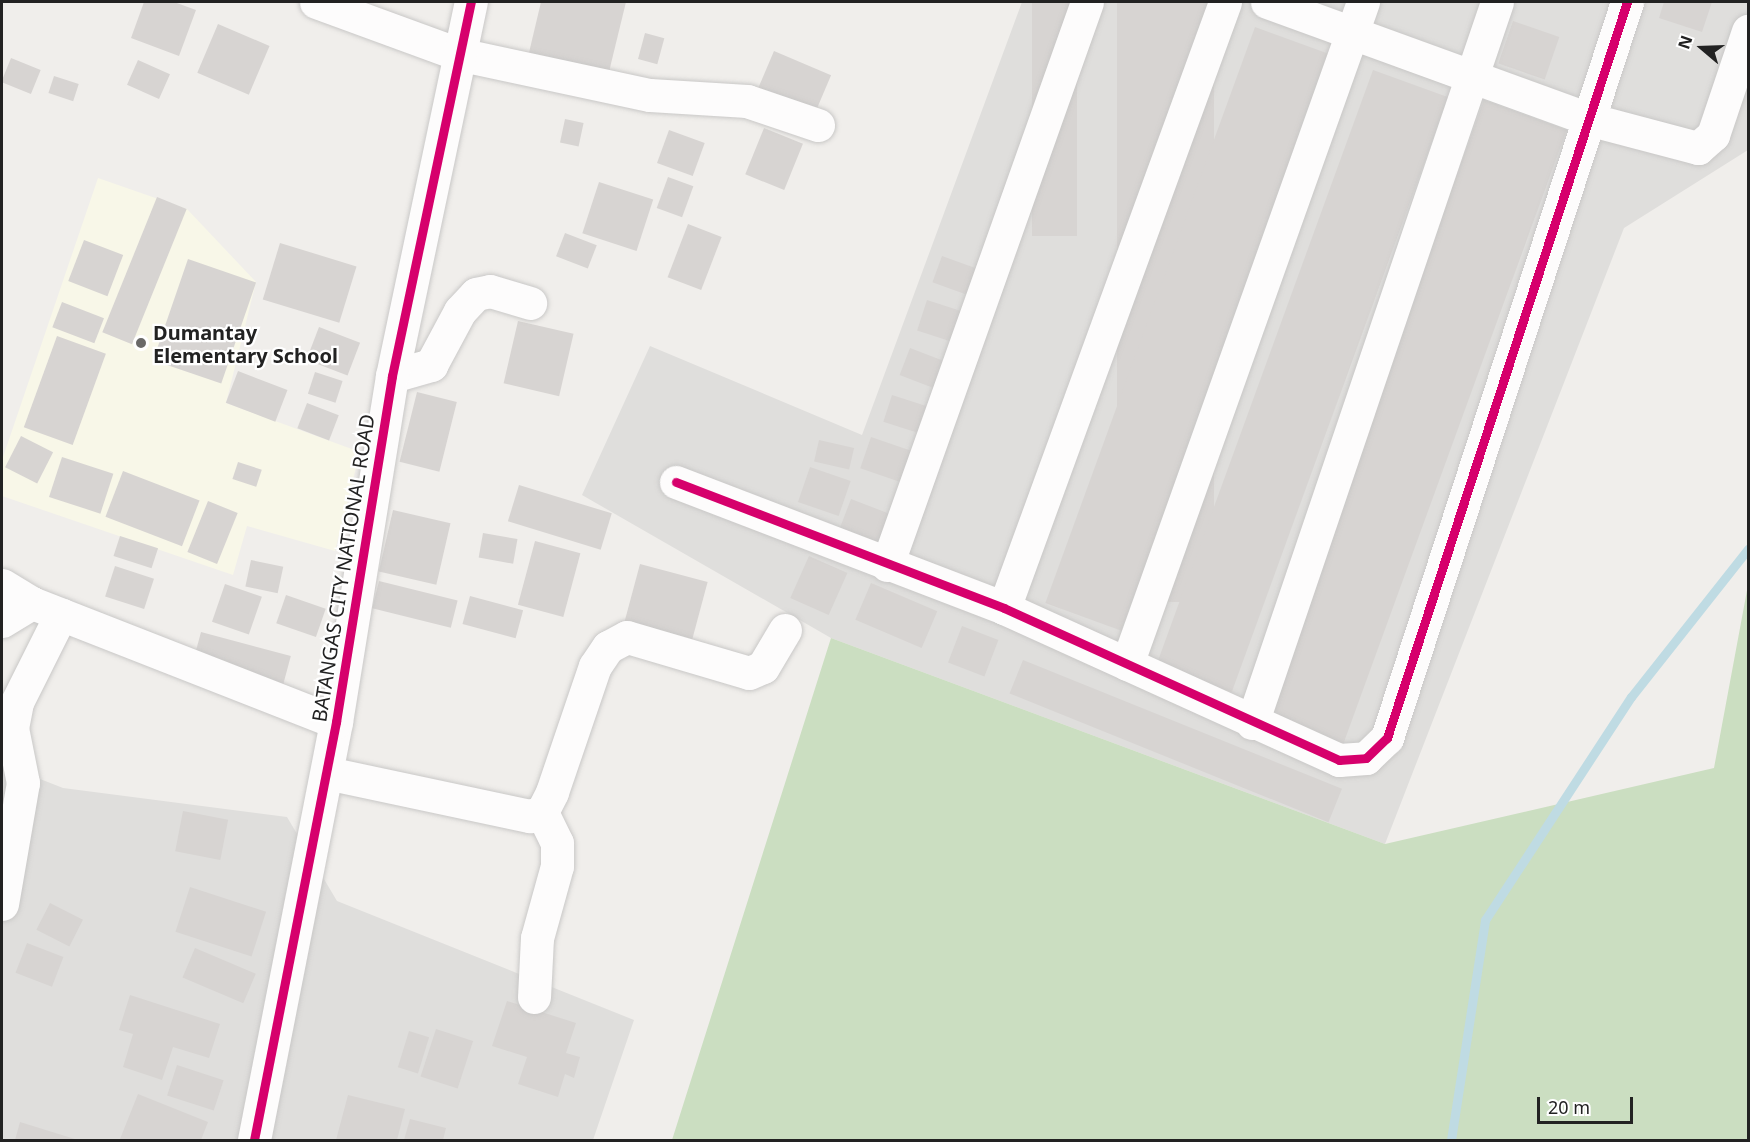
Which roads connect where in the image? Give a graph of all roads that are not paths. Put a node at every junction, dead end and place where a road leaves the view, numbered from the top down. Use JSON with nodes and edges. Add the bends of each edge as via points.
{"nodes":[{"id":1,"x":316,"y":2,"type":"edge"},
{"id":2,"x":471,"y":2,"type":"edge"},
{"id":3,"x":1087,"y":2,"type":"edge"},
{"id":4,"x":1225,"y":2,"type":"edge"},
{"id":5,"x":1267,"y":2,"type":"edge"},
{"id":6,"x":1363,"y":2,"type":"edge"},
{"id":7,"x":1497,"y":2,"type":"edge"},
{"id":8,"x":1628,"y":2,"type":"edge"},
{"id":9,"x":1749,"y":31,"type":"edge"},
{"id":10,"x":1352,"y":34,"type":"junction"},
{"id":11,"x":458,"y":54,"type":"junction"},
{"id":12,"x":1470,"y":78,"type":"junction"},
{"id":13,"x":1588,"y":119,"type":"junction"},
{"id":14,"x":818,"y":125,"type":"dead end"},
{"id":15,"x":530,"y":303,"type":"dead end"},
{"id":16,"x":392,"y":376,"type":"junction"},
{"id":17,"x":676,"y":482,"type":"dead end"},
{"id":18,"x":887,"y":565,"type":"junction"},
{"id":19,"x":2,"y":585,"type":"edge"},
{"id":20,"x":1004,"y":608,"type":"junction"},
{"id":21,"x":46,"y":609,"type":"junction"},
{"id":22,"x":2,"y":621,"type":"edge"},
{"id":23,"x":785,"y":630,"type":"dead end"},
{"id":24,"x":1127,"y":664,"type":"junction"},
{"id":25,"x":336,"y":722,"type":"junction"},
{"id":26,"x":1252,"y":723,"type":"junction"},
{"id":27,"x":327,"y":773,"type":"junction"},
{"id":28,"x":542,"y":812,"type":"junction"},
{"id":29,"x":2,"y":904,"type":"edge"},
{"id":30,"x":534,"y":997,"type":"dead end"},
{"id":31,"x":254,"y":1140,"type":"edge"}],
"edges":[{"from":1,"to":11,"type":"street"},
{"from":2,"to":11,"type":"street","name":"BATANGAS CITY NATIONAL ROAD"},
{"from":3,"to":18,"type":"street"},
{"from":4,"to":20,"type":"street"},
{"from":5,"to":10,"type":"street"},
{"from":6,"to":10,"type":"street"},
{"from":7,"to":12,"type":"street"},
{"from":8,"to":13,"type":"street"},
{"from":9,"to":13,"type":"street","via":[[1713,135],[1698,148]]},
{"from":10,"to":12,"type":"street"},
{"from":10,"to":24,"type":"street"},
{"from":11,"to":14,"type":"street","via":[[650,95],[747,101]]},
{"from":11,"to":16,"type":"street","name":"BATANGAS CITY NATIONAL ROAD"},
{"from":12,"to":13,"type":"street"},
{"from":12,"to":26,"type":"street"},
{"from":13,"to":26,"type":"street","via":[[1387,738],[1366,758],[1339,760]]},
{"from":15,"to":16,"type":"street","via":[[490,291],[476,294],[430,365]]},
{"from":16,"to":25,"type":"street","name":"BATANGAS CITY NATIONAL ROAD"},
{"from":17,"to":18,"type":"street"},
{"from":18,"to":20,"type":"street"},
{"from":19,"to":21,"type":"street"},
{"from":20,"to":24,"type":"street"},
{"from":21,"to":22,"type":"street"},
{"from":21,"to":25,"type":"street"},
{"from":21,"to":29,"type":"street","via":[[12,728],[23,783]]},
{"from":23,"to":28,"type":"street","via":[[762,667],[749,673],[627,637],[608,647],[596,666]]},
{"from":24,"to":26,"type":"street"},
{"from":25,"to":27,"type":"street","name":"BATANGAS CITY NATIONAL ROAD"},
{"from":27,"to":28,"type":"street","via":[[530,816]]},
{"from":27,"to":31,"type":"street","name":"BATANGAS CITY NATIONAL ROAD"},
{"from":28,"to":30,"type":"street","via":[[557,843],[557,866],[537,938]]}]}
